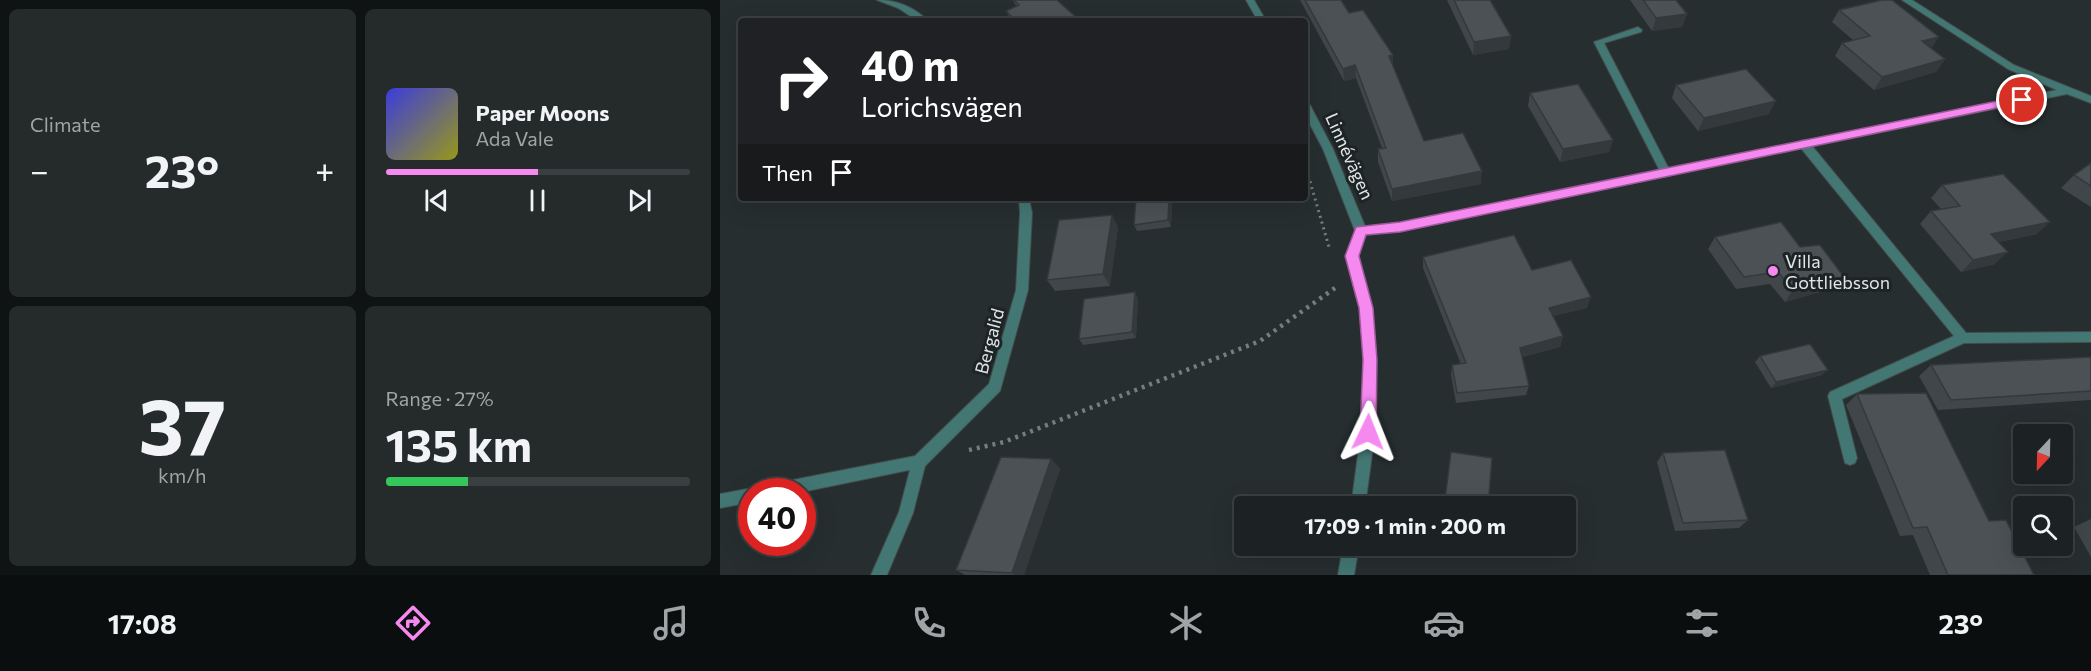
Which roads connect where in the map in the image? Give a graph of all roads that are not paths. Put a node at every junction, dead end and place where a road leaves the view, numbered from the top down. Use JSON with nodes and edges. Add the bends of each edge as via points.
{"nodes":[{"id":1,"x":881,"y":0,"type":"edge"},
{"id":2,"x":1250,"y":0,"type":"edge"},
{"id":3,"x":1906,"y":0,"type":"edge"},
{"id":4,"x":919,"y":18,"type":"edge"},
{"id":5,"x":1260,"y":18,"type":"edge"},
{"id":6,"x":1638,"y":30,"type":"dead end"},
{"id":7,"x":2066,"y":91,"type":"junction"},
{"id":8,"x":2091,"y":100,"type":"edge"},
{"id":9,"x":1308,"y":111,"type":"edge"},
{"id":10,"x":1804,"y":144,"type":"junction"},
{"id":11,"x":1666,"y":173,"type":"junction"},
{"id":12,"x":1024,"y":201,"type":"edge"},
{"id":13,"x":1361,"y":231,"type":"junction"},
{"id":14,"x":2091,"y":337,"type":"edge"},
{"id":15,"x":1963,"y":339,"type":"junction"},
{"id":16,"x":1850,"y":458,"type":"dead end"},
{"id":17,"x":919,"y":462,"type":"junction"},
{"id":18,"x":816,"y":482,"type":"edge"},
{"id":19,"x":1359,"y":496,"type":"edge"},
{"id":20,"x":738,"y":498,"type":"edge"},
{"id":21,"x":720,"y":501,"type":"edge"},
{"id":22,"x":1349,"y":556,"type":"edge"},
{"id":23,"x":879,"y":575,"type":"edge"},
{"id":24,"x":1346,"y":575,"type":"edge"}],
"edges":[{"from":1,"to":4,"type":"street","via":[[901,6]]},
{"from":2,"to":5,"type":"street"},
{"from":3,"to":7,"type":"street","via":[[2012,67]]},
{"from":6,"to":11,"type":"street","via":[[1599,42]]},
{"from":7,"to":8,"type":"street"},
{"from":7,"to":10,"type":"street"},
{"from":9,"to":13,"type":"street","name":"Linnévägen"},
{"from":10,"to":11,"type":"street"},
{"from":10,"to":15,"type":"street"},
{"from":11,"to":13,"type":"street","via":[[1400,227]]},
{"from":12,"to":17,"type":"street","name":"Bergalid","via":[[1022,290],[995,387]]},
{"from":13,"to":19,"type":"street","via":[[1352,256],[1366,308],[1370,360],[1368,432]]},
{"from":14,"to":15,"type":"street"},
{"from":15,"to":16,"type":"street","via":[[1835,396]]},
{"from":17,"to":18,"type":"street"},
{"from":17,"to":23,"type":"street","via":[[906,513]]},
{"from":20,"to":21,"type":"street"},
{"from":22,"to":24,"type":"street"}]}
